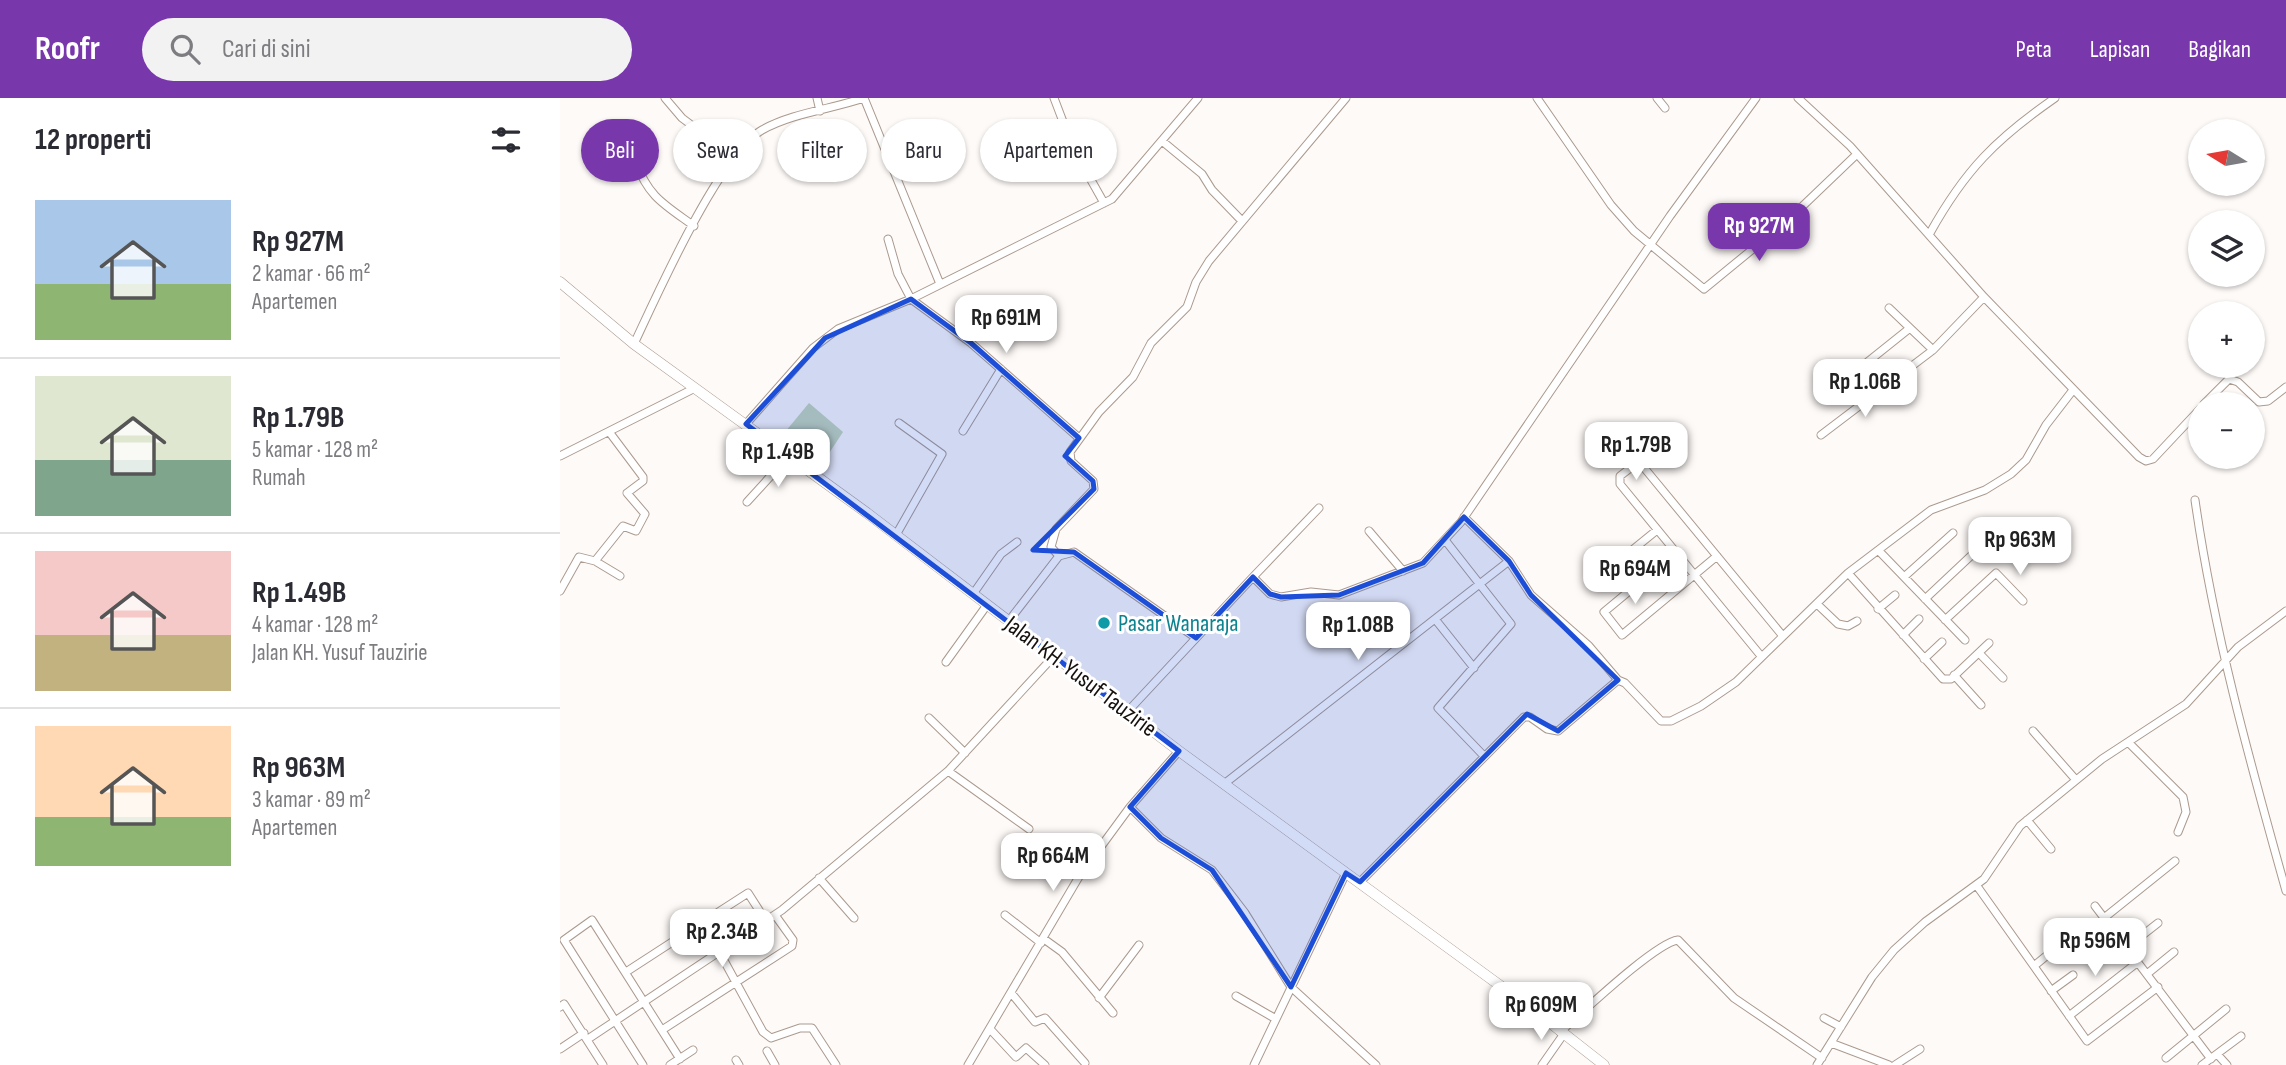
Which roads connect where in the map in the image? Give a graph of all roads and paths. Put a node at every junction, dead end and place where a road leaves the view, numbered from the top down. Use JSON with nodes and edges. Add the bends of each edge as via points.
{"nodes":[{"id":1,"x":665,"y":98,"type":"edge"},
{"id":2,"x":817,"y":98,"type":"edge"},
{"id":3,"x":1054,"y":98,"type":"edge"},
{"id":4,"x":1198,"y":98,"type":"edge"},
{"id":5,"x":1346,"y":98,"type":"edge"},
{"id":6,"x":1537,"y":98,"type":"edge"},
{"id":7,"x":1657,"y":98,"type":"edge"},
{"id":8,"x":1756,"y":98,"type":"edge"},
{"id":9,"x":1798,"y":98,"type":"edge"},
{"id":10,"x":2055,"y":98,"type":"edge"},
{"id":11,"x":1665,"y":108,"type":"dead end"},
{"id":12,"x":820,"y":111,"type":"junction"},
{"id":13,"x":683,"y":119,"type":"edge"},
{"id":14,"x":763,"y":129,"type":"edge"},
{"id":15,"x":1162,"y":141,"type":"junction"},
{"id":16,"x":1857,"y":154,"type":"junction"},
{"id":17,"x":643,"y":182,"type":"edge"},
{"id":18,"x":720,"y":182,"type":"edge"},
{"id":19,"x":1104,"y":203,"type":"junction"},
{"id":20,"x":1242,"y":221,"type":"junction"},
{"id":21,"x":694,"y":226,"type":"junction"},
{"id":22,"x":1930,"y":233,"type":"junction"},
{"id":23,"x":888,"y":239,"type":"dead end"},
{"id":24,"x":1652,"y":244,"type":"junction"},
{"id":25,"x":560,"y":282,"type":"edge"},
{"id":26,"x":940,"y":284,"type":"junction"},
{"id":27,"x":1984,"y":297,"type":"junction"},
{"id":28,"x":911,"y":299,"type":"junction"},
{"id":29,"x":1889,"y":308,"type":"dead end"},
{"id":30,"x":1910,"y":328,"type":"junction"},
{"id":31,"x":634,"y":344,"type":"junction"},
{"id":32,"x":1933,"y":350,"type":"junction"},
{"id":33,"x":1001,"y":369,"type":"junction"},
{"id":34,"x":1840,"y":384,"type":"dead end"},
{"id":35,"x":2286,"y":387,"type":"edge"},
{"id":36,"x":695,"y":388,"type":"junction"},
{"id":37,"x":2073,"y":390,"type":"junction"},
{"id":38,"x":2216,"y":392,"type":"edge"},
{"id":39,"x":2248,"y":392,"type":"edge"},
{"id":40,"x":2265,"y":401,"type":"edge"},
{"id":41,"x":2188,"y":422,"type":"edge"},
{"id":42,"x":899,"y":423,"type":"dead end"},
{"id":43,"x":746,"y":424,"type":"junction"},
{"id":44,"x":963,"y":431,"type":"dead end"},
{"id":45,"x":610,"y":433,"type":"junction"},
{"id":46,"x":1821,"y":435,"type":"dead end"},
{"id":47,"x":1079,"y":438,"type":"junction"},
{"id":48,"x":560,"y":456,"type":"edge"},
{"id":49,"x":788,"y":457,"type":"junction"},
{"id":50,"x":2195,"y":500,"type":"dead end"},
{"id":51,"x":747,"y":502,"type":"dead end"},
{"id":52,"x":1320,"y":508,"type":"dead end"},
{"id":53,"x":1464,"y":517,"type":"junction"},
{"id":54,"x":1657,"y":530,"type":"junction"},
{"id":55,"x":1369,"y":531,"type":"dead end"},
{"id":56,"x":1953,"y":533,"type":"dead end"},
{"id":57,"x":896,"y":535,"type":"junction"},
{"id":58,"x":1446,"y":540,"type":"junction"},
{"id":59,"x":1017,"y":542,"type":"dead end"},
{"id":60,"x":1879,"y":551,"type":"junction"},
{"id":61,"x":1676,"y":552,"type":"junction"},
{"id":62,"x":1975,"y":552,"type":"dead end"},
{"id":63,"x":1059,"y":556,"type":"junction"},
{"id":64,"x":1717,"y":556,"type":"junction"},
{"id":65,"x":595,"y":561,"type":"junction"},
{"id":66,"x":1509,"y":561,"type":"junction"},
{"id":67,"x":1609,"y":569,"type":"dead end"},
{"id":68,"x":1403,"y":571,"type":"junction"},
{"id":69,"x":1848,"y":573,"type":"junction"},
{"id":70,"x":1695,"y":575,"type":"junction"},
{"id":71,"x":620,"y":576,"type":"dead end"},
{"id":72,"x":1252,"y":577,"type":"junction"},
{"id":73,"x":1904,"y":577,"type":"junction"},
{"id":74,"x":1481,"y":583,"type":"junction"},
{"id":75,"x":560,"y":590,"type":"edge"},
{"id":76,"x":973,"y":594,"type":"junction"},
{"id":77,"x":1895,"y":596,"type":"dead end"},
{"id":78,"x":1925,"y":599,"type":"junction"},
{"id":79,"x":2023,"y":601,"type":"dead end"},
{"id":80,"x":1816,"y":604,"type":"junction"},
{"id":81,"x":987,"y":605,"type":"junction"},
{"id":82,"x":1878,"y":609,"type":"junction"},
{"id":83,"x":2286,"y":611,"type":"edge"},
{"id":84,"x":1435,"y":619,"type":"junction"},
{"id":85,"x":1919,"y":619,"type":"dead end"},
{"id":86,"x":1945,"y":620,"type":"junction"},
{"id":87,"x":1857,"y":621,"type":"dead end"},
{"id":88,"x":1008,"y":622,"type":"junction"},
{"id":89,"x":1782,"y":635,"type":"junction"},
{"id":90,"x":1903,"y":635,"type":"junction"},
{"id":91,"x":1196,"y":638,"type":"junction"},
{"id":92,"x":1965,"y":640,"type":"dead end"},
{"id":93,"x":1942,"y":642,"type":"dead end"},
{"id":94,"x":1989,"y":643,"type":"dead end"},
{"id":95,"x":1979,"y":653,"type":"junction"},
{"id":96,"x":1054,"y":656,"type":"junction"},
{"id":97,"x":1760,"y":656,"type":"junction"},
{"id":98,"x":1924,"y":659,"type":"junction"},
{"id":99,"x":2224,"y":660,"type":"junction"},
{"id":100,"x":946,"y":662,"type":"dead end"},
{"id":101,"x":1474,"y":668,"type":"junction"},
{"id":102,"x":1954,"y":675,"type":"junction"},
{"id":103,"x":2003,"y":678,"type":"dead end"},
{"id":104,"x":1618,"y":680,"type":"junction"},
{"id":105,"x":1982,"y":705,"type":"dead end"},
{"id":106,"x":1129,"y":710,"type":"junction"},
{"id":107,"x":929,"y":718,"type":"dead end"},
{"id":108,"x":2032,"y":731,"type":"dead end"},
{"id":109,"x":2128,"y":742,"type":"junction"},
{"id":110,"x":1180,"y":751,"type":"junction"},
{"id":111,"x":965,"y":753,"type":"junction"},
{"id":112,"x":1484,"y":756,"type":"junction"},
{"id":113,"x":948,"y":771,"type":"junction"},
{"id":114,"x":2076,"y":780,"type":"junction"},
{"id":115,"x":1224,"y":784,"type":"junction"},
{"id":116,"x":1130,"y":807,"type":"junction"},
{"id":117,"x":2027,"y":820,"type":"junction"},
{"id":118,"x":1029,"y":829,"type":"dead end"},
{"id":119,"x":2178,"y":832,"type":"dead end"},
{"id":120,"x":2052,"y":849,"type":"dead end"},
{"id":121,"x":2175,"y":861,"type":"dead end"},
{"id":122,"x":1346,"y":873,"type":"junction"},
{"id":123,"x":819,"y":878,"type":"junction"},
{"id":124,"x":1360,"y":882,"type":"junction"},
{"id":125,"x":1977,"y":886,"type":"junction"},
{"id":126,"x":2286,"y":891,"type":"edge"},
{"id":127,"x":2095,"y":906,"type":"dead end"},
{"id":128,"x":775,"y":915,"type":"junction"},
{"id":129,"x":1005,"y":915,"type":"dead end"},
{"id":130,"x":854,"y":918,"type":"dead end"},
{"id":131,"x":2104,"y":918,"type":"junction"},
{"id":132,"x":766,"y":921,"type":"junction"},
{"id":133,"x":703,"y":922,"type":"junction"},
{"id":134,"x":2158,"y":923,"type":"dead end"},
{"id":135,"x":562,"y":941,"type":"edge"},
{"id":136,"x":1043,"y":941,"type":"junction"},
{"id":137,"x":1139,"y":944,"type":"dead end"},
{"id":138,"x":2056,"y":948,"type":"dead end"},
{"id":139,"x":2126,"y":948,"type":"junction"},
{"id":140,"x":2174,"y":952,"type":"dead end"},
{"id":141,"x":721,"y":953,"type":"junction"},
{"id":142,"x":2138,"y":962,"type":"junction"},
{"id":143,"x":2034,"y":966,"type":"junction"},
{"id":144,"x":626,"y":972,"type":"junction"},
{"id":145,"x":2147,"y":974,"type":"junction"},
{"id":146,"x":2073,"y":975,"type":"dead end"},
{"id":147,"x":738,"y":981,"type":"junction"},
{"id":148,"x":1291,"y":987,"type":"junction"},
{"id":149,"x":2158,"y":987,"type":"junction"},
{"id":150,"x":2051,"y":991,"type":"junction"},
{"id":151,"x":1012,"y":994,"type":"junction"},
{"id":152,"x":1236,"y":996,"type":"dead end"},
{"id":153,"x":1099,"y":998,"type":"junction"},
{"id":154,"x":644,"y":1002,"type":"junction"},
{"id":155,"x":562,"y":1003,"type":"edge"},
{"id":156,"x":2226,"y":1009,"type":"dead end"},
{"id":157,"x":1113,"y":1013,"type":"dead end"},
{"id":158,"x":2069,"y":1016,"type":"junction"},
{"id":159,"x":1824,"y":1018,"type":"dead end"},
{"id":160,"x":1276,"y":1019,"type":"junction"},
{"id":161,"x":615,"y":1022,"type":"junction"},
{"id":162,"x":1841,"y":1027,"type":"junction"},
{"id":163,"x":990,"y":1029,"type":"junction"},
{"id":164,"x":662,"y":1030,"type":"junction"},
{"id":165,"x":1562,"y":1034,"type":"junction"},
{"id":166,"x":586,"y":1036,"type":"junction"},
{"id":167,"x":2193,"y":1036,"type":"junction"},
{"id":168,"x":2241,"y":1036,"type":"dead end"},
{"id":169,"x":1831,"y":1043,"type":"junction"},
{"id":170,"x":560,"y":1049,"type":"edge"},
{"id":171,"x":1920,"y":1049,"type":"dead end"},
{"id":172,"x":693,"y":1050,"type":"dead end"},
{"id":173,"x":767,"y":1051,"type":"dead end"},
{"id":174,"x":2214,"y":1056,"type":"junction"},
{"id":175,"x":2166,"y":1058,"type":"dead end"},
{"id":176,"x":680,"y":1059,"type":"junction"},
{"id":177,"x":1014,"y":1061,"type":"edge"},
{"id":178,"x":1819,"y":1062,"type":"edge"},
{"id":179,"x":1085,"y":1063,"type":"dead end"},
{"id":180,"x":600,"y":1064,"type":"edge"},
{"id":181,"x":643,"y":1065,"type":"edge"},
{"id":182,"x":670,"y":1065,"type":"edge"},
{"id":183,"x":775,"y":1065,"type":"edge"},
{"id":184,"x":836,"y":1065,"type":"edge"},
{"id":185,"x":968,"y":1065,"type":"edge"},
{"id":186,"x":1045,"y":1065,"type":"edge"},
{"id":187,"x":1254,"y":1065,"type":"edge"},
{"id":188,"x":1376,"y":1065,"type":"edge"},
{"id":189,"x":1542,"y":1065,"type":"edge"},
{"id":190,"x":1604,"y":1065,"type":"edge"},
{"id":191,"x":1889,"y":1065,"type":"edge"},
{"id":192,"x":1895,"y":1065,"type":"edge"},
{"id":193,"x":2202,"y":1065,"type":"edge"},
{"id":194,"x":2227,"y":1065,"type":"edge"}],
"edges":[{"from":1,"to":13,"type":"street"},
{"from":2,"to":12,"type":"street"},
{"from":3,"to":19,"type":"street","via":[[1073,148]]},
{"from":4,"to":15,"type":"street"},
{"from":5,"to":20,"type":"street"},
{"from":6,"to":24,"type":"street","via":[[1611,205]]},
{"from":7,"to":11,"type":"street"},
{"from":8,"to":24,"type":"street"},
{"from":9,"to":16,"type":"street"},
{"from":10,"to":22,"type":"street","via":[[1986,152],[1962,180]]},
{"from":12,"to":14,"type":"street"},
{"from":12,"to":26,"type":"street","via":[[866,99]]},
{"from":15,"to":19,"type":"street","via":[[1119,194]]},
{"from":15,"to":20,"type":"street","via":[[1202,174]]},
{"from":16,"to":22,"type":"street"},
{"from":16,"to":24,"type":"street","via":[[1707,288],[1701,288]]},
{"from":17,"to":21,"type":"street","via":[[655,198]]},
{"from":18,"to":21,"type":"street"},
{"from":19,"to":26,"type":"street"},
{"from":20,"to":47,"type":"street","via":[[1201,272],[1187,307],[1151,343],[1133,377]]},
{"from":21,"to":31,"type":"street"},
{"from":22,"to":27,"type":"street"},
{"from":23,"to":28,"type":"street"},
{"from":24,"to":53,"type":"street"},
{"from":25,"to":31,"type":"main road","name":"Jalan KH. Yusuf Tauzirie"},
{"from":26,"to":28,"type":"street"},
{"from":27,"to":32,"type":"street"},
{"from":27,"to":37,"type":"street"},
{"from":28,"to":33,"type":"street"},
{"from":28,"to":43,"type":"street","via":[[825,338]]},
{"from":29,"to":30,"type":"street"},
{"from":30,"to":32,"type":"street"},
{"from":30,"to":34,"type":"street"},
{"from":31,"to":36,"type":"main road","name":"Jalan KH. Yusuf Tauzirie"},
{"from":32,"to":46,"type":"street"},
{"from":33,"to":44,"type":"street"},
{"from":33,"to":47,"type":"street"},
{"from":35,"to":40,"type":"street"},
{"from":36,"to":43,"type":"main road","name":"Jalan KH. Yusuf Tauzirie"},
{"from":36,"to":45,"type":"street"},
{"from":37,"to":41,"type":"street","via":[[2146,461]]},
{"from":37,"to":60,"type":"street","via":[[2026,460],[2011,474],[1986,490],[1931,510]]},
{"from":38,"to":39,"type":"street","via":[[2229,379]]},
{"from":42,"to":57,"type":"street","via":[[942,454]]},
{"from":43,"to":49,"type":"main road","name":"Jalan KH. Yusuf Tauzirie"},
{"from":45,"to":48,"type":"street"},
{"from":45,"to":65,"type":"street","via":[[643,477],[627,491],[645,514],[636,531],[623,526]]},
{"from":47,"to":63,"type":"street","via":[[1069,457],[1095,486],[1051,536],[1051,547]]},
{"from":49,"to":51,"type":"street"},
{"from":49,"to":57,"type":"main road","name":"Jalan KH. Yusuf Tauzirie"},
{"from":50,"to":99,"type":"street"},
{"from":52,"to":72,"type":"street"},
{"from":53,"to":58,"type":"street"},
{"from":53,"to":66,"type":"street"},
{"from":54,"to":61,"type":"street"},
{"from":54,"to":64,"type":"street","via":[[1619,480],[1637,463]]},
{"from":54,"to":67,"type":"street"},
{"from":55,"to":68,"type":"street"},
{"from":56,"to":73,"type":"street"},
{"from":57,"to":76,"type":"main road","name":"Jalan KH. Yusuf Tauzirie"},
{"from":58,"to":68,"type":"street","via":[[1428,560]]},
{"from":58,"to":74,"type":"street"},
{"from":59,"to":76,"type":"street","via":[[1001,554]]},
{"from":60,"to":69,"type":"street"},
{"from":60,"to":73,"type":"street"},
{"from":61,"to":70,"type":"street"},
{"from":61,"to":70,"type":"street","via":[[1604,612],[1622,635]]},
{"from":62,"to":78,"type":"street"},
{"from":63,"to":88,"type":"street"},
{"from":63,"to":91,"type":"street","via":[[1074,552]]},
{"from":64,"to":70,"type":"street"},
{"from":64,"to":89,"type":"street"},
{"from":65,"to":71,"type":"street"},
{"from":65,"to":75,"type":"street","via":[[576,558]]},
{"from":66,"to":74,"type":"street"},
{"from":66,"to":104,"type":"street","via":[[1531,595],[1589,646]]},
{"from":68,"to":72,"type":"street","via":[[1332,596],[1311,592],[1281,597],[1270,594]]},
{"from":69,"to":80,"type":"street"},
{"from":69,"to":82,"type":"street"},
{"from":70,"to":97,"type":"street"},
{"from":72,"to":91,"type":"street"},
{"from":73,"to":78,"type":"street"},
{"from":74,"to":84,"type":"street"},
{"from":74,"to":101,"type":"street","via":[[1511,625]]},
{"from":76,"to":81,"type":"main road","name":"Jalan KH. Yusuf Tauzirie"},
{"from":77,"to":82,"type":"street"},
{"from":78,"to":86,"type":"street"},
{"from":79,"to":86,"type":"street","via":[[1996,573]]},
{"from":80,"to":87,"type":"street","via":[[1838,624],[1848,626]]},
{"from":80,"to":89,"type":"street"},
{"from":81,"to":88,"type":"main road","name":"Jalan KH. Yusuf Tauzirie"},
{"from":81,"to":100,"type":"street"},
{"from":82,"to":90,"type":"street"},
{"from":83,"to":99,"type":"street"},
{"from":84,"to":101,"type":"street"},
{"from":84,"to":115,"type":"street"},
{"from":85,"to":90,"type":"street"},
{"from":86,"to":92,"type":"street"},
{"from":88,"to":96,"type":"main road","name":"Jalan KH. Yusuf Tauzirie"},
{"from":89,"to":97,"type":"street"},
{"from":90,"to":98,"type":"street"},
{"from":91,"to":106,"type":"street"},
{"from":93,"to":98,"type":"street"},
{"from":94,"to":95,"type":"street"},
{"from":95,"to":102,"type":"street"},
{"from":95,"to":103,"type":"street"},
{"from":96,"to":106,"type":"main road","name":"Jalan KH. Yusuf Tauzirie"},
{"from":96,"to":111,"type":"street"},
{"from":97,"to":104,"type":"street","via":[[1726,689],[1668,722],[1659,720]]},
{"from":98,"to":102,"type":"street","via":[[1944,679]]},
{"from":99,"to":109,"type":"street","via":[[2186,704]]},
{"from":99,"to":126,"type":"street"},
{"from":101,"to":112,"type":"street","via":[[1438,708]]},
{"from":102,"to":105,"type":"street"},
{"from":104,"to":112,"type":"street","via":[[1562,729],[1550,731],[1526,716]]},
{"from":106,"to":110,"type":"main road","name":"Jalan KH. Yusuf Tauzirie"},
{"from":107,"to":111,"type":"street"},
{"from":108,"to":114,"type":"street"},
{"from":109,"to":114,"type":"street"},
{"from":109,"to":119,"type":"street","via":[[2183,797],[2186,812]]},
{"from":110,"to":115,"type":"main road","name":"Jalan KH. Yusuf Tauzirie"},
{"from":110,"to":116,"type":"street"},
{"from":111,"to":113,"type":"street"},
{"from":112,"to":124,"type":"street"},
{"from":113,"to":118,"type":"street"},
{"from":113,"to":123,"type":"street"},
{"from":114,"to":117,"type":"street"},
{"from":115,"to":122,"type":"main road","name":"Jalan KH. Yusuf Tauzirie"},
{"from":116,"to":136,"type":"street","via":[[1080,875]]},
{"from":116,"to":148,"type":"street","via":[[1161,838],[1212,870]]},
{"from":117,"to":120,"type":"street"},
{"from":117,"to":125,"type":"street"},
{"from":121,"to":131,"type":"street"},
{"from":122,"to":124,"type":"main road","name":"Jalan KH. Yusuf Tauzirie"},
{"from":122,"to":148,"type":"street"},
{"from":123,"to":128,"type":"street"},
{"from":123,"to":130,"type":"street"},
{"from":124,"to":165,"type":"main road","name":"Jalan KH. Yusuf Tauzirie"},
{"from":125,"to":143,"type":"street"},
{"from":125,"to":162,"type":"street","via":[[1894,950]]},
{"from":127,"to":131,"type":"street"},
{"from":128,"to":132,"type":"street"},
{"from":128,"to":147,"type":"street","via":[[793,940],[792,946]]},
{"from":129,"to":136,"type":"street"},
{"from":131,"to":139,"type":"street"},
{"from":132,"to":133,"type":"street","via":[[748,893]]},
{"from":132,"to":141,"type":"street"},
{"from":133,"to":141,"type":"street"},
{"from":133,"to":144,"type":"street"},
{"from":134,"to":139,"type":"street"},
{"from":135,"to":144,"type":"street","via":[[592,920]]},
{"from":135,"to":161,"type":"street"},
{"from":136,"to":151,"type":"street"},
{"from":136,"to":153,"type":"street","via":[[1062,952]]},
{"from":137,"to":153,"type":"street"},
{"from":138,"to":143,"type":"street"},
{"from":139,"to":142,"type":"street"},
{"from":140,"to":145,"type":"street"},
{"from":141,"to":147,"type":"street"},
{"from":141,"to":154,"type":"street"},
{"from":142,"to":145,"type":"street"},
{"from":142,"to":158,"type":"street"},
{"from":143,"to":150,"type":"street"},
{"from":144,"to":154,"type":"street"},
{"from":145,"to":149,"type":"street"},
{"from":146,"to":150,"type":"street"},
{"from":147,"to":164,"type":"street"},
{"from":147,"to":184,"type":"street","via":[[763,1032],[771,1038],[812,1028]]},
{"from":148,"to":160,"type":"street"},
{"from":148,"to":188,"type":"street"},
{"from":149,"to":158,"type":"street","via":[[2087,1041]]},
{"from":149,"to":167,"type":"street"},
{"from":150,"to":158,"type":"street"},
{"from":151,"to":163,"type":"street"},
{"from":151,"to":179,"type":"street","via":[[1035,1022],[1045,1018]]},
{"from":152,"to":160,"type":"street"},
{"from":153,"to":157,"type":"street"},
{"from":154,"to":161,"type":"street"},
{"from":154,"to":164,"type":"street"},
{"from":155,"to":166,"type":"street"},
{"from":156,"to":167,"type":"street"},
{"from":159,"to":162,"type":"street"},
{"from":160,"to":187,"type":"street"},
{"from":161,"to":166,"type":"street"},
{"from":161,"to":181,"type":"street"},
{"from":162,"to":169,"type":"street"},
{"from":163,"to":177,"type":"street"},
{"from":163,"to":185,"type":"street"},
{"from":164,"to":176,"type":"street"},
{"from":165,"to":178,"type":"street","via":[[1636,968],[1678,940],[1734,998]]},
{"from":165,"to":189,"type":"street"},
{"from":165,"to":190,"type":"main road","name":"Jalan KH. Yusuf Tauzirie"},
{"from":166,"to":170,"type":"street"},
{"from":166,"to":180,"type":"street"},
{"from":167,"to":174,"type":"street"},
{"from":167,"to":175,"type":"street"},
{"from":168,"to":174,"type":"street"},
{"from":169,"to":178,"type":"street"},
{"from":169,"to":191,"type":"street"},
{"from":171,"to":192,"type":"street"},
{"from":172,"to":176,"type":"street"},
{"from":173,"to":183,"type":"street"},
{"from":174,"to":193,"type":"street"},
{"from":174,"to":194,"type":"street"},
{"from":176,"to":182,"type":"street"},
{"from":177,"to":186,"type":"street","via":[[1026,1048]]}]}
